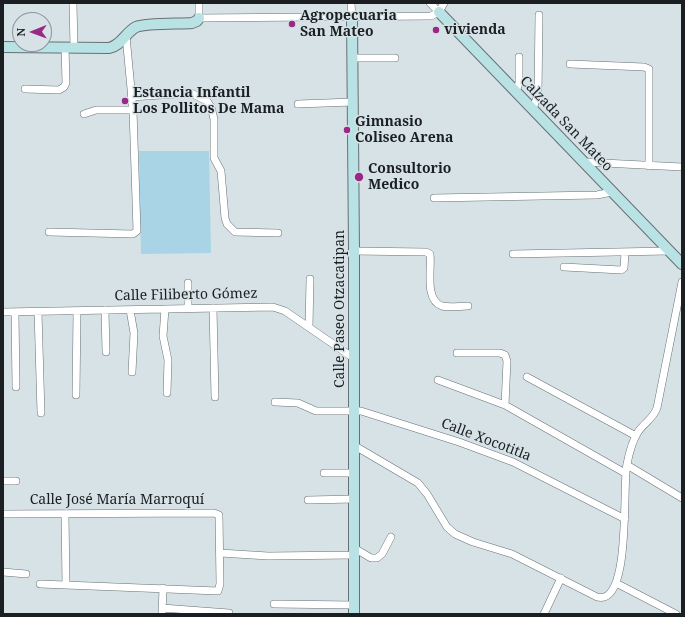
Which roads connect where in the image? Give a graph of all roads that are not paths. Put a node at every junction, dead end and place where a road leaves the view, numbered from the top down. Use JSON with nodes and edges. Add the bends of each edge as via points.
{"nodes":[{"id":1,"x":73,"y":3,"type":"edge"},
{"id":2,"x":199,"y":3,"type":"edge"},
{"id":3,"x":351,"y":3,"type":"edge"},
{"id":4,"x":430,"y":3,"type":"edge"},
{"id":5,"x":444,"y":3,"type":"edge"},
{"id":6,"x":438,"y":12,"type":"junction"},
{"id":7,"x":539,"y":15,"type":"dead end"},
{"id":8,"x":352,"y":17,"type":"junction"},
{"id":9,"x":199,"y":18,"type":"junction"},
{"id":10,"x":126,"y":36,"type":"junction"},
{"id":11,"x":3,"y":47,"type":"edge"},
{"id":12,"x":70,"y":47,"type":"junction"},
{"id":13,"x":519,"y":57,"type":"dead end"},
{"id":14,"x":352,"y":58,"type":"junction"},
{"id":15,"x":395,"y":58,"type":"dead end"},
{"id":16,"x":570,"y":64,"type":"dead end"},
{"id":17,"x":25,"y":89,"type":"dead end"},
{"id":18,"x":516,"y":92,"type":"junction"},
{"id":19,"x":131,"y":97,"type":"junction"},
{"id":20,"x":353,"y":102,"type":"junction"},
{"id":21,"x":298,"y":104,"type":"dead end"},
{"id":22,"x":533,"y":109,"type":"junction"},
{"id":23,"x":133,"y":110,"type":"junction"},
{"id":24,"x":84,"y":114,"type":"dead end"},
{"id":25,"x":584,"y":162,"type":"junction"},
{"id":26,"x":649,"y":166,"type":"junction"},
{"id":27,"x":682,"y":167,"type":"edge"},
{"id":28,"x":612,"y":192,"type":"junction"},
{"id":29,"x":434,"y":198,"type":"dead end"},
{"id":30,"x":49,"y":232,"type":"dead end"},
{"id":31,"x":278,"y":233,"type":"dead end"},
{"id":32,"x":354,"y":251,"type":"junction"},
{"id":33,"x":668,"y":251,"type":"junction"},
{"id":34,"x":625,"y":252,"type":"junction"},
{"id":35,"x":512,"y":254,"type":"dead end"},
{"id":36,"x":682,"y":264,"type":"edge"},
{"id":37,"x":564,"y":267,"type":"dead end"},
{"id":38,"x":310,"y":279,"type":"dead end"},
{"id":39,"x":682,"y":282,"type":"edge"},
{"id":40,"x":188,"y":283,"type":"dead end"},
{"id":41,"x":468,"y":306,"type":"dead end"},
{"id":42,"x":213,"y":308,"type":"junction"},
{"id":43,"x":165,"y":309,"type":"junction"},
{"id":44,"x":188,"y":309,"type":"junction"},
{"id":45,"x":105,"y":310,"type":"junction"},
{"id":46,"x":130,"y":310,"type":"junction"},
{"id":47,"x":77,"y":311,"type":"junction"},
{"id":48,"x":3,"y":312,"type":"edge"},
{"id":49,"x":16,"y":312,"type":"junction"},
{"id":50,"x":38,"y":312,"type":"junction"},
{"id":51,"x":309,"y":327,"type":"junction"},
{"id":52,"x":106,"y":352,"type":"dead end"},
{"id":53,"x":456,"y":353,"type":"dead end"},
{"id":54,"x":355,"y":359,"type":"junction"},
{"id":55,"x":132,"y":372,"type":"dead end"},
{"id":56,"x":527,"y":377,"type":"dead end"},
{"id":57,"x":438,"y":380,"type":"dead end"},
{"id":58,"x":16,"y":387,"type":"dead end"},
{"id":59,"x":167,"y":393,"type":"dead end"},
{"id":60,"x":76,"y":395,"type":"dead end"},
{"id":61,"x":215,"y":397,"type":"dead end"},
{"id":62,"x":275,"y":402,"type":"dead end"},
{"id":63,"x":505,"y":405,"type":"junction"},
{"id":64,"x":354,"y":411,"type":"junction"},
{"id":65,"x":41,"y":413,"type":"dead end"},
{"id":66,"x":636,"y":436,"type":"junction"},
{"id":67,"x":355,"y":446,"type":"junction"},
{"id":68,"x":626,"y":465,"type":"junction"},
{"id":69,"x":324,"y":473,"type":"dead end"},
{"id":70,"x":355,"y":473,"type":"junction"},
{"id":71,"x":625,"y":473,"type":"junction"},
{"id":72,"x":3,"y":481,"type":"edge"},
{"id":73,"x":16,"y":481,"type":"dead end"},
{"id":74,"x":682,"y":498,"type":"edge"},
{"id":75,"x":355,"y":499,"type":"junction"},
{"id":76,"x":308,"y":500,"type":"dead end"},
{"id":77,"x":3,"y":514,"type":"edge"},
{"id":78,"x":65,"y":514,"type":"junction"},
{"id":79,"x":625,"y":519,"type":"junction"},
{"id":80,"x":391,"y":537,"type":"dead end"},
{"id":81,"x":354,"y":552,"type":"junction"},
{"id":82,"x":220,"y":553,"type":"junction"},
{"id":83,"x":3,"y":572,"type":"edge"},
{"id":84,"x":26,"y":574,"type":"dead end"},
{"id":85,"x":561,"y":578,"type":"junction"},
{"id":86,"x":616,"y":583,"type":"junction"},
{"id":87,"x":40,"y":584,"type":"dead end"},
{"id":88,"x":66,"y":585,"type":"junction"},
{"id":89,"x":163,"y":588,"type":"junction"},
{"id":90,"x":274,"y":604,"type":"dead end"},
{"id":91,"x":354,"y":609,"type":"edge"},
{"id":92,"x":162,"y":611,"type":"edge"},
{"id":93,"x":229,"y":613,"type":"dead end"},
{"id":94,"x":544,"y":614,"type":"edge"},
{"id":95,"x":676,"y":614,"type":"edge"}],
"edges":[{"from":1,"to":12,"type":"street"},
{"from":2,"to":9,"type":"street"},
{"from":3,"to":8,"type":"street","name":"Calle Paseo Otzacatipan"},
{"from":4,"to":6,"type":"street","name":"Calzada San Mateo"},
{"from":5,"to":6,"type":"street"},
{"from":6,"to":8,"type":"street","via":[[432,16]]},
{"from":6,"to":18,"type":"main road","name":"Calzada San Mateo"},
{"from":7,"to":22,"type":"street","via":[[538,94]]},
{"from":8,"to":9,"type":"street"},
{"from":8,"to":14,"type":"main road","name":"Calle Paseo Otzacatipan"},
{"from":9,"to":10,"type":"main road","via":[[192,24],[140,26]]},
{"from":10,"to":12,"type":"main road","via":[[113,47]]},
{"from":10,"to":19,"type":"street"},
{"from":11,"to":12,"type":"main road"},
{"from":12,"to":17,"type":"street","via":[[64,87],[60,90]]},
{"from":13,"to":18,"type":"street","via":[[519,83]]},
{"from":14,"to":15,"type":"street"},
{"from":14,"to":20,"type":"main road","name":"Calle Paseo Otzacatipan"},
{"from":16,"to":26,"type":"street","via":[[649,69]]},
{"from":18,"to":22,"type":"main road","name":"Calzada San Mateo"},
{"from":19,"to":23,"type":"street"},
{"from":19,"to":31,"type":"street","via":[[191,93],[207,102],[213,113],[214,158],[221,171],[227,224],[235,232]]},
{"from":20,"to":21,"type":"street"},
{"from":20,"to":32,"type":"main road","name":"Calle Paseo Otzacatipan"},
{"from":22,"to":25,"type":"main road","name":"Calzada San Mateo"},
{"from":23,"to":24,"type":"street","via":[[96,110]]},
{"from":23,"to":30,"type":"street","via":[[136,232]]},
{"from":25,"to":26,"type":"street"},
{"from":25,"to":28,"type":"main road","name":"Calzada San Mateo"},
{"from":26,"to":27,"type":"street"},
{"from":28,"to":29,"type":"street","via":[[597,195]]},
{"from":28,"to":33,"type":"main road","name":"Calzada San Mateo"},
{"from":32,"to":41,"type":"street","via":[[426,252],[430,254],[431,291],[434,299],[443,306]]},
{"from":32,"to":54,"type":"main road","name":"Calle Paseo Otzacatipan"},
{"from":33,"to":34,"type":"street"},
{"from":33,"to":36,"type":"main road","name":"Calzada San Mateo"},
{"from":34,"to":35,"type":"street"},
{"from":34,"to":37,"type":"street","via":[[624,268],[621,270]]},
{"from":38,"to":51,"type":"street"},
{"from":39,"to":66,"type":"street","via":[[657,408]]},
{"from":40,"to":44,"type":"street"},
{"from":42,"to":44,"type":"street","name":"Calle Filiberto Gómez"},
{"from":42,"to":51,"type":"street","name":"Calle Filiberto Gómez","via":[[272,307],[285,311]]},
{"from":42,"to":61,"type":"street"},
{"from":43,"to":44,"type":"street","name":"Calle Filiberto Gómez"},
{"from":43,"to":46,"type":"street","name":"Calle Filiberto Gómez"},
{"from":43,"to":59,"type":"street","via":[[163,336],[168,360]]},
{"from":45,"to":46,"type":"street","name":"Calle Filiberto Gómez"},
{"from":45,"to":47,"type":"street","name":"Calle Filiberto Gómez"},
{"from":45,"to":52,"type":"street"},
{"from":46,"to":55,"type":"street","via":[[134,333]]},
{"from":47,"to":50,"type":"street","name":"Calle Filiberto Gómez"},
{"from":47,"to":60,"type":"street"},
{"from":48,"to":49,"type":"street","name":"Calle Filiberto Gómez"},
{"from":49,"to":50,"type":"street","name":"Calle Filiberto Gómez"},
{"from":49,"to":58,"type":"street"},
{"from":50,"to":65,"type":"street"},
{"from":51,"to":54,"type":"street","name":"Calle Filiberto Gómez"},
{"from":53,"to":63,"type":"street","via":[[505,355]]},
{"from":54,"to":64,"type":"main road","name":"Calle Paseo Otzacatipan"},
{"from":56,"to":66,"type":"street"},
{"from":57,"to":63,"type":"street"},
{"from":62,"to":64,"type":"street","name":"Calle Xocotitla","via":[[298,403],[316,411]]},
{"from":63,"to":71,"type":"street"},
{"from":64,"to":67,"type":"main road","name":"Calle Paseo Otzacatipan"},
{"from":64,"to":79,"type":"street","name":"Calle Xocotitla","via":[[412,426],[500,456]]},
{"from":66,"to":68,"type":"street"},
{"from":67,"to":70,"type":"main road","name":"Calle Paseo Otzacatipan"},
{"from":67,"to":85,"type":"street","via":[[418,483],[447,527],[455,534],[503,550]]},
{"from":68,"to":71,"type":"street"},
{"from":68,"to":74,"type":"street"},
{"from":69,"to":70,"type":"street"},
{"from":70,"to":75,"type":"main road","name":"Calle Paseo Otzacatipan"},
{"from":71,"to":79,"type":"street"},
{"from":72,"to":73,"type":"street"},
{"from":75,"to":76,"type":"street"},
{"from":75,"to":81,"type":"main road","name":"Calle Paseo Otzacatipan"},
{"from":77,"to":78,"type":"street","name":"Calle José María Marroquí"},
{"from":78,"to":82,"type":"street","name":"Calle José María Marroquí","via":[[214,513],[220,519]]},
{"from":78,"to":88,"type":"street"},
{"from":79,"to":86,"type":"street"},
{"from":80,"to":81,"type":"street","via":[[377,558]]},
{"from":81,"to":82,"type":"street","via":[[268,556]]},
{"from":81,"to":91,"type":"main road","name":"Calle Paseo Otzacatipan"},
{"from":82,"to":89,"type":"street","name":"Calle José María Marroquí","via":[[218,591]]},
{"from":83,"to":84,"type":"street"},
{"from":85,"to":86,"type":"street","via":[[601,598],[607,596]]},
{"from":85,"to":94,"type":"street"},
{"from":86,"to":95,"type":"street"},
{"from":87,"to":88,"type":"street"},
{"from":88,"to":89,"type":"street"},
{"from":89,"to":92,"type":"street"},
{"from":90,"to":91,"type":"street"},
{"from":92,"to":93,"type":"street"}]}
